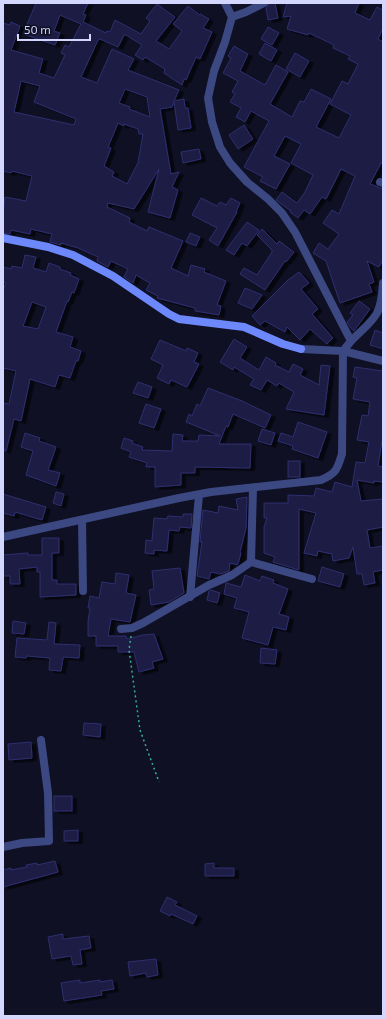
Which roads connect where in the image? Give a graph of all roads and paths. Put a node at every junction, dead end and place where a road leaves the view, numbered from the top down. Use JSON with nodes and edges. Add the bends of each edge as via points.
{"nodes":[{"id":1,"x":225,"y":3,"type":"edge"},
{"id":2,"x":264,"y":3,"type":"edge"},
{"id":3,"x":232,"y":17,"type":"junction"},
{"id":4,"x":3,"y":238,"type":"edge"},
{"id":5,"x":383,"y":283,"type":"edge"},
{"id":6,"x":351,"y":341,"type":"junction"},
{"id":7,"x":343,"y":351,"type":"junction"},
{"id":8,"x":383,"y":360,"type":"edge"},
{"id":9,"x":253,"y":488,"type":"junction"},
{"id":10,"x":199,"y":495,"type":"junction"},
{"id":11,"x":82,"y":520,"type":"junction"},
{"id":12,"x":3,"y":537,"type":"edge"},
{"id":13,"x":251,"y":562,"type":"junction"},
{"id":14,"x":312,"y":579,"type":"dead end"},
{"id":15,"x":83,"y":591,"type":"dead end"},
{"id":16,"x":190,"y":597,"type":"junction"},
{"id":17,"x":132,"y":628,"type":"junction"},
{"id":18,"x":121,"y":629,"type":"dead end"},
{"id":19,"x":41,"y":740,"type":"dead end"},
{"id":20,"x":159,"y":782,"type":"dead end"},
{"id":21,"x":3,"y":847,"type":"edge"}],
"edges":[{"from":1,"to":3,"type":"street"},
{"from":2,"to":3,"type":"street"},
{"from":3,"to":6,"type":"street","via":[[208,98],[220,147],[234,168],[268,199],[295,232]]},
{"from":4,"to":7,"type":"street","via":[[73,255],[113,276],[179,319],[244,327],[301,349]]},
{"from":5,"to":6,"type":"street","via":[[378,314]]},
{"from":6,"to":7,"type":"street"},
{"from":7,"to":8,"type":"street"},
{"from":7,"to":9,"type":"street","via":[[342,454],[337,469],[332,475],[321,480]]},
{"from":9,"to":10,"type":"street"},
{"from":9,"to":13,"type":"street"},
{"from":10,"to":11,"type":"street"},
{"from":10,"to":16,"type":"street"},
{"from":11,"to":12,"type":"street"},
{"from":11,"to":15,"type":"street"},
{"from":13,"to":14,"type":"street"},
{"from":13,"to":16,"type":"street","via":[[232,576],[208,585]]},
{"from":16,"to":17,"type":"street"},
{"from":17,"to":18,"type":"street"},
{"from":17,"to":20,"type":"path","via":[[129,650],[140,730]]},
{"from":19,"to":21,"type":"street","via":[[48,793],[49,841]]}]}
